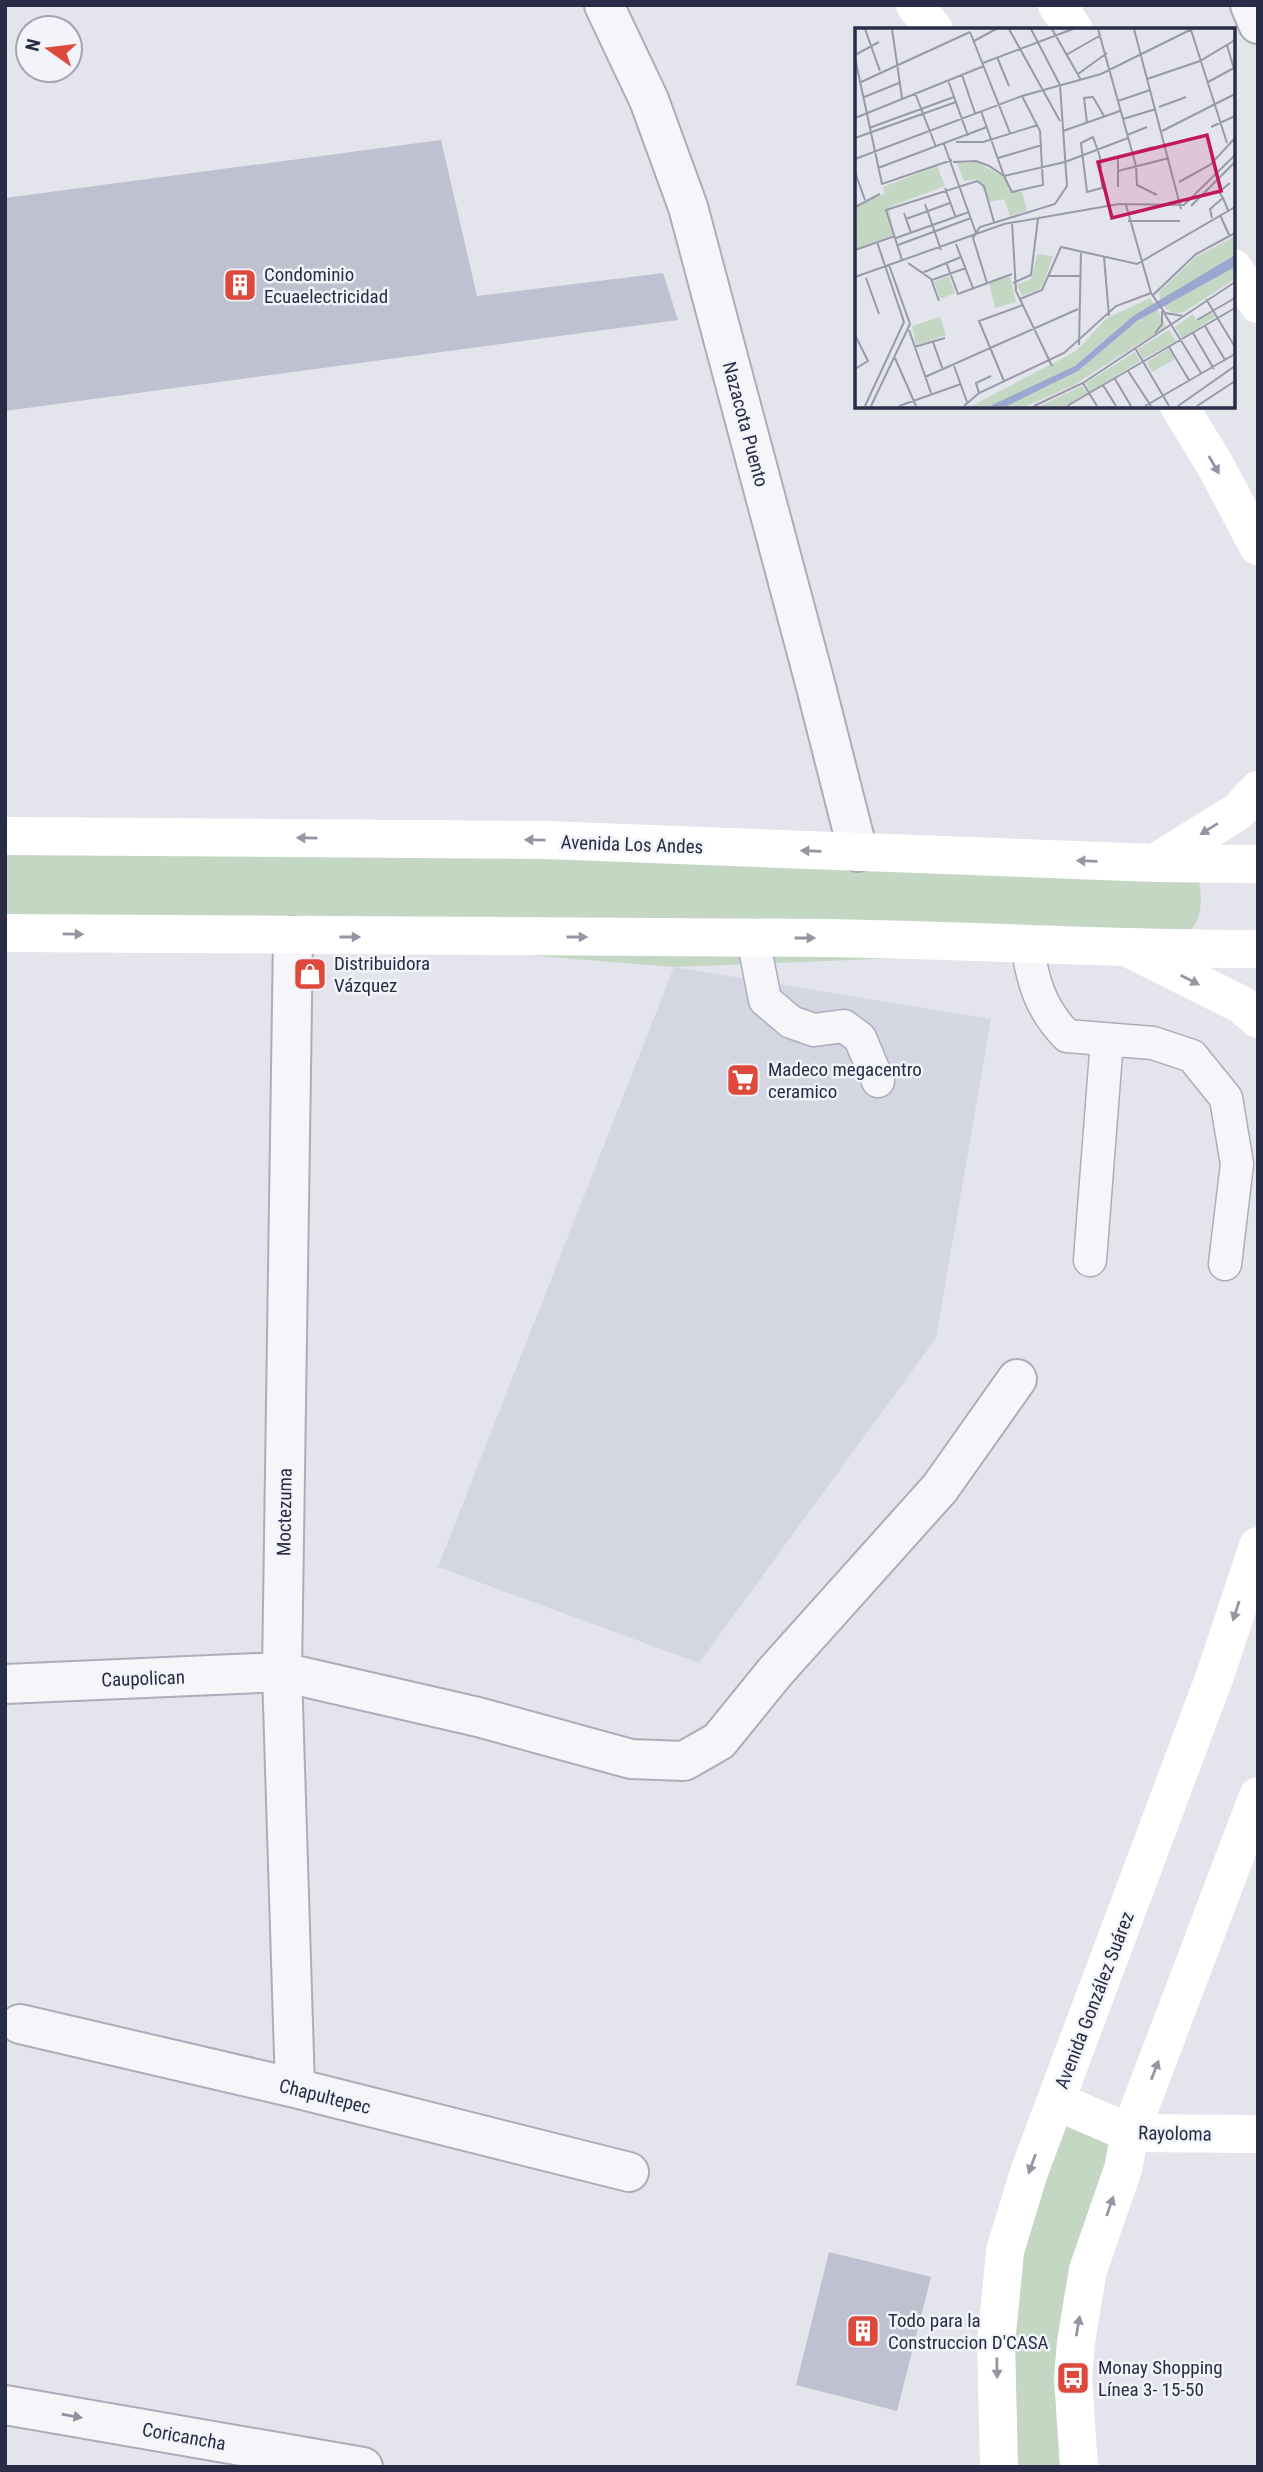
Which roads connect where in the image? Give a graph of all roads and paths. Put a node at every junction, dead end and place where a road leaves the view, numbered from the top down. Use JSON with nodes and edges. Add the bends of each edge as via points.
{"nodes":[{"id":1,"x":604,"y":5,"type":"edge"},
{"id":2,"x":915,"y":5,"type":"edge"},
{"id":3,"x":1057,"y":5,"type":"edge"},
{"id":4,"x":1250,"y":5,"type":"edge"},
{"id":5,"x":1258,"y":24,"type":"edge"},
{"id":6,"x":932,"y":28,"type":"edge"},
{"id":7,"x":1072,"y":28,"type":"edge"},
{"id":8,"x":1235,"y":271,"type":"edge"},
{"id":9,"x":1258,"y":304,"type":"edge"},
{"id":10,"x":1180,"y":408,"type":"edge"},
{"id":11,"x":1258,"y":546,"type":"edge"},
{"id":12,"x":1258,"y":790,"type":"edge"},
{"id":13,"x":5,"y":836,"type":"edge"},
{"id":14,"x":858,"y":852,"type":"junction"},
{"id":15,"x":1155,"y":863,"type":"junction"},
{"id":16,"x":1258,"y":864,"type":"edge"},
{"id":17,"x":5,"y":933,"type":"edge"},
{"id":18,"x":293,"y":936,"type":"junction"},
{"id":19,"x":753,"y":938,"type":"junction"},
{"id":20,"x":1027,"y":945,"type":"junction"},
{"id":21,"x":1129,"y":949,"type":"junction"},
{"id":22,"x":1258,"y":949,"type":"edge"},
{"id":23,"x":1258,"y":1020,"type":"edge"},
{"id":24,"x":1107,"y":1041,"type":"junction"},
{"id":25,"x":878,"y":1081,"type":"dead end"},
{"id":26,"x":1090,"y":1260,"type":"dead end"},
{"id":27,"x":1225,"y":1264,"type":"dead end"},
{"id":28,"x":1017,"y":1379,"type":"dead end"},
{"id":29,"x":1258,"y":1546,"type":"edge"},
{"id":30,"x":282,"y":1672,"type":"junction"},
{"id":31,"x":5,"y":1684,"type":"edge"},
{"id":32,"x":1258,"y":1796,"type":"edge"},
{"id":33,"x":20,"y":2024,"type":"dead end"},
{"id":34,"x":295,"y":2088,"type":"junction"},
{"id":35,"x":1056,"y":2101,"type":"junction"},
{"id":36,"x":1130,"y":2133,"type":"junction"},
{"id":37,"x":1258,"y":2134,"type":"edge"},
{"id":38,"x":629,"y":2172,"type":"dead end"},
{"id":39,"x":5,"y":2405,"type":"edge"},
{"id":40,"x":363,"y":2467,"type":"edge"},
{"id":41,"x":999,"y":2467,"type":"edge"},
{"id":42,"x":1079,"y":2467,"type":"edge"}],
"edges":[{"from":1,"to":14,"type":"street","name":"Nazacota Puento","via":[[649,100],[688,207]]},
{"from":2,"to":6,"type":"main road"},
{"from":3,"to":7,"type":"main road"},
{"from":4,"to":5,"type":"street"},
{"from":8,"to":9,"type":"main road"},
{"from":10,"to":11,"type":"main road","one_way":true},
{"from":12,"to":15,"type":"main road","one_way":true,"via":[[1237,812]]},
{"from":14,"to":13,"type":"main road","name":"Avenida Los Andes","one_way":true,"via":[[546,841]]},
{"from":15,"to":14,"type":"main road","name":"Avenida Los Andes","one_way":true},
{"from":15,"to":16,"type":"main road","name":"Avenida Los Andes"},
{"from":17,"to":18,"type":"main road","one_way":true},
{"from":18,"to":19,"type":"main road","one_way":true},
{"from":18,"to":30,"type":"street","name":"Moctezuma"},
{"from":19,"to":20,"type":"main road","one_way":true},
{"from":19,"to":25,"type":"lane","via":[[765,1000],[790,1023],[814,1030],[845,1026],[860,1038]]},
{"from":20,"to":21,"type":"main road"},
{"from":20,"to":24,"type":"lane","via":[[1033,981],[1050,1019],[1067,1036]]},
{"from":21,"to":22,"type":"main road"},
{"from":21,"to":23,"type":"main road","one_way":true,"via":[[1242,1006]]},
{"from":24,"to":26,"type":"lane"},
{"from":24,"to":27,"type":"lane","via":[[1153,1043],[1192,1056],[1226,1098],[1237,1164]]},
{"from":28,"to":30,"type":"street","name":"Caupolican","via":[[940,1488],[719,1741],[684,1761],[631,1759],[478,1717]]},
{"from":29,"to":35,"type":"main road","name":"Avenida González Suárez","one_way":true,"via":[[1216,1673]]},
{"from":30,"to":31,"type":"street","name":"Caupolican"},
{"from":30,"to":34,"type":"street","name":"Moctezuma"},
{"from":36,"to":32,"type":"main road","one_way":true},
{"from":33,"to":34,"type":"street","name":"Chapultepec"},
{"from":34,"to":38,"type":"street","name":"Chapultepec"},
{"from":35,"to":36,"type":"main road","name":"Rayoloma"},
{"from":35,"to":41,"type":"main road","name":"Avenida González Suárez","one_way":true,"via":[[1005,2251],[996,2342]]},
{"from":36,"to":37,"type":"main road","name":"Rayoloma"},
{"from":42,"to":36,"type":"main road","one_way":true,"via":[[1073,2378],[1076,2342],[1088,2270],[1123,2169]]},
{"from":39,"to":40,"type":"street","name":"Coricancha","one_way":true}]}
